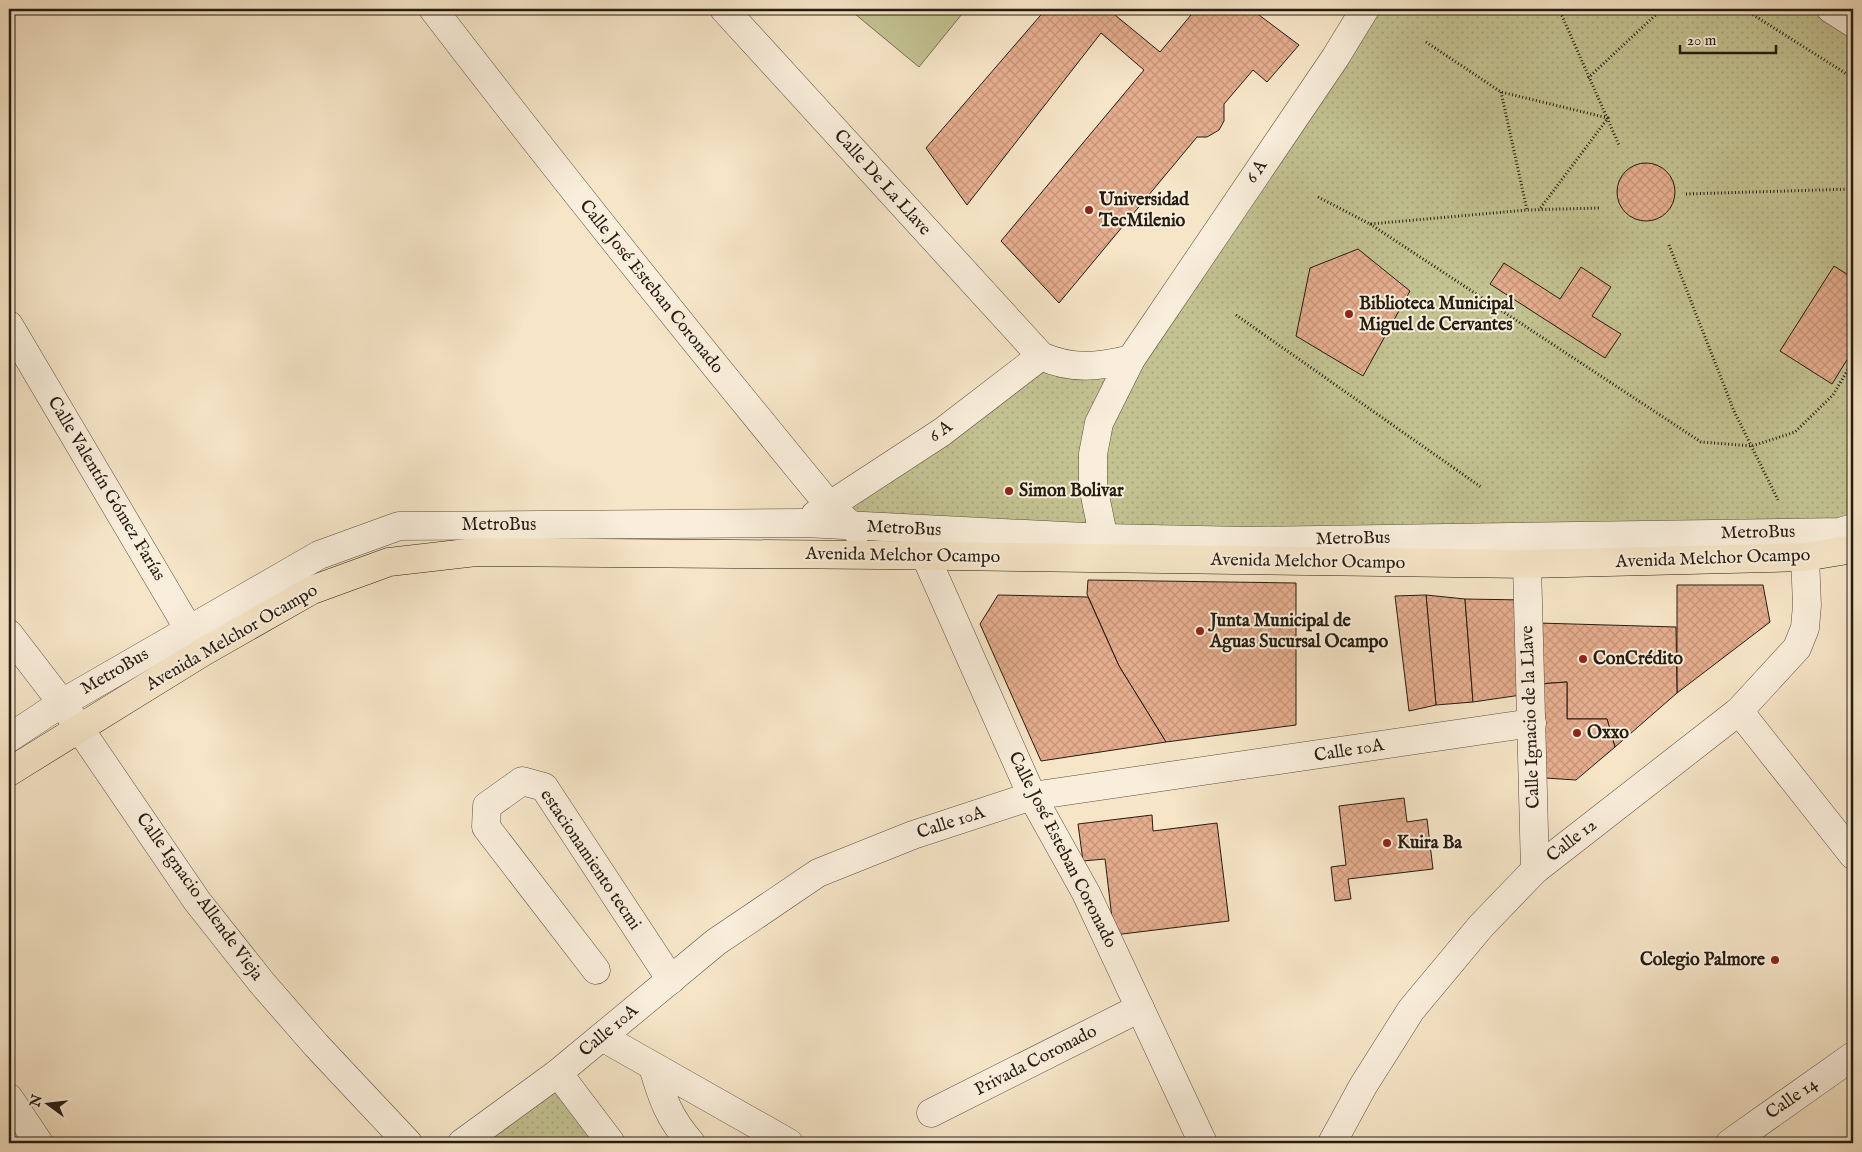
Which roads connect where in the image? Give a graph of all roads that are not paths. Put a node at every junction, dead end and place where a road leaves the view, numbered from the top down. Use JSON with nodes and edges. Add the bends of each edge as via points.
{"nodes":[{"id":1,"x":433,"y":9,"type":"edge"},
{"id":2,"x":724,"y":9,"type":"edge"},
{"id":3,"x":1365,"y":9,"type":"edge"},
{"id":4,"x":1831,"y":9,"type":"edge"},
{"id":5,"x":1853,"y":22,"type":"edge"},
{"id":6,"x":9,"y":325,"type":"edge"},
{"id":7,"x":1041,"y":356,"type":"junction"},
{"id":8,"x":1131,"y":359,"type":"junction"},
{"id":9,"x":829,"y":505,"type":"junction"},
{"id":10,"x":804,"y":523,"type":"junction"},
{"id":11,"x":852,"y":526,"type":"junction"},
{"id":12,"x":1853,"y":528,"type":"edge"},
{"id":13,"x":1106,"y":549,"type":"junction"},
{"id":14,"x":1853,"y":549,"type":"edge"},
{"id":15,"x":761,"y":554,"type":"junction"},
{"id":16,"x":880,"y":555,"type":"junction"},
{"id":17,"x":925,"y":555,"type":"junction"},
{"id":18,"x":1805,"y":557,"type":"junction"},
{"id":19,"x":1527,"y":564,"type":"junction"},
{"id":20,"x":189,"y":629,"type":"junction"},
{"id":21,"x":9,"y":634,"type":"edge"},
{"id":22,"x":203,"y":652,"type":"junction"},
{"id":23,"x":62,"y":703,"type":"junction"},
{"id":24,"x":1738,"y":711,"type":"junction"},
{"id":25,"x":1532,"y":723,"type":"junction"},
{"id":26,"x":79,"y":728,"type":"junction"},
{"id":27,"x":9,"y":738,"type":"edge"},
{"id":28,"x":9,"y":772,"type":"edge"},
{"id":29,"x":1032,"y":796,"type":"junction"},
{"id":30,"x":1853,"y":855,"type":"edge"},
{"id":31,"x":1535,"y":870,"type":"junction"},
{"id":32,"x":596,"y":970,"type":"dead end"},
{"id":33,"x":670,"y":980,"type":"junction"},
{"id":34,"x":1140,"y":1008,"type":"junction"},
{"id":35,"x":602,"y":1036,"type":"junction"},
{"id":36,"x":1853,"y":1056,"type":"edge"},
{"id":37,"x":653,"y":1067,"type":"junction"},
{"id":38,"x":558,"y":1073,"type":"junction"},
{"id":39,"x":9,"y":1098,"type":"edge"},
{"id":40,"x":931,"y":1113,"type":"dead end"},
{"id":41,"x":39,"y":1143,"type":"edge"},
{"id":42,"x":408,"y":1143,"type":"edge"},
{"id":43,"x":462,"y":1143,"type":"edge"},
{"id":44,"x":611,"y":1143,"type":"edge"},
{"id":45,"x":691,"y":1143,"type":"edge"},
{"id":46,"x":789,"y":1143,"type":"edge"},
{"id":47,"x":1203,"y":1143,"type":"edge"},
{"id":48,"x":1332,"y":1143,"type":"edge"},
{"id":49,"x":1730,"y":1143,"type":"edge"}],
"edges":[{"from":1,"to":9,"type":"street","name":"Calle José Esteban Coronado","via":[[646,282]]},
{"from":2,"to":7,"type":"street","name":"Calle De La Llave"},
{"from":3,"to":8,"type":"street","name":"6 A"},
{"from":4,"to":5,"type":"street"},
{"from":6,"to":20,"type":"street","name":"Calle Valentín Gómez Farías"},
{"from":7,"to":8,"type":"street","via":[[1075,367],[1098,367]]},
{"from":7,"to":9,"type":"street","name":"6 A","via":[[942,432]]},
{"from":8,"to":13,"type":"street","name":"6 A","via":[[1099,424],[1092,454],[1093,486]]},
{"from":9,"to":10,"type":"street","name":"6 A"},
{"from":9,"to":11,"type":"street","name":"Calle José Esteban Coronado"},
{"from":10,"to":11,"type":"street","name":"MetroBus"},
{"from":10,"to":15,"type":"street","name":"6 A"},
{"from":10,"to":20,"type":"street","name":"MetroBus","via":[[399,526],[319,555]]},
{"from":11,"to":13,"type":"street","name":"MetroBus"},
{"from":11,"to":16,"type":"street","name":"Calle José Esteban Coronado"},
{"from":12,"to":13,"type":"street","name":"MetroBus","via":[[1830,532],[1286,540]]},
{"from":13,"to":17,"type":"main road","name":"Avenida Melchor Ocampo"},
{"from":13,"to":19,"type":"main road","name":"Avenida Melchor Ocampo"},
{"from":14,"to":18,"type":"main road","name":"Avenida Melchor Ocampo"},
{"from":15,"to":16,"type":"main road","name":"Avenida Melchor Ocampo"},
{"from":15,"to":22,"type":"main road","name":"Avenida Melchor Ocampo","via":[[476,552],[389,562],[312,590]]},
{"from":16,"to":17,"type":"main road","name":"Avenida Melchor Ocampo"},
{"from":17,"to":29,"type":"street","name":"Calle José Esteban Coronado"},
{"from":18,"to":19,"type":"main road","name":"Avenida Melchor Ocampo"},
{"from":18,"to":24,"type":"street","name":"Calle 12","via":[[1805,628],[1797,648]]},
{"from":19,"to":25,"type":"street","name":"Calle Ignacio de la Llave"},
{"from":20,"to":22,"type":"street","name":"Calle Valentín Gómez Farías"},
{"from":20,"to":23,"type":"street","name":"MetroBus"},
{"from":21,"to":23,"type":"street","name":"Calle Ignacio Allende Vieja"},
{"from":22,"to":26,"type":"main road","name":"Avenida Melchor Ocampo"},
{"from":23,"to":26,"type":"street","name":"Calle Ignacio Allende Vieja"},
{"from":23,"to":27,"type":"street","name":"MetroBus"},
{"from":24,"to":30,"type":"street"},
{"from":24,"to":31,"type":"street","name":"Calle 12"},
{"from":25,"to":29,"type":"street","name":"Calle 10A"},
{"from":25,"to":31,"type":"street","name":"Calle Ignacio de la Llave"},
{"from":26,"to":28,"type":"main road","name":"Avenida Melchor Ocampo"},
{"from":26,"to":42,"type":"street","name":"Calle Ignacio Allende Vieja","via":[[197,901],[262,983]]},
{"from":29,"to":33,"type":"street","name":"Calle 10A","via":[[913,835],[818,873],[716,942]]},
{"from":29,"to":34,"type":"street","name":"Calle José Esteban Coronado","via":[[1086,893]]},
{"from":31,"to":48,"type":"street","name":"Calle 12","via":[[1481,926],[1411,1010]]},
{"from":32,"to":33,"type":"street","name":"estacionamiento tecmi","via":[[486,827],[487,806],[522,781],[544,787]]},
{"from":33,"to":35,"type":"street","name":"Calle 10A"},
{"from":34,"to":40,"type":"street","name":"Privada Coronado"},
{"from":34,"to":47,"type":"street","name":"Calle José Esteban Coronado"},
{"from":35,"to":37,"type":"street"},
{"from":35,"to":38,"type":"street","name":"Calle 10A"},
{"from":36,"to":49,"type":"street","name":"Calle 14"},
{"from":37,"to":45,"type":"street","via":[[676,1126]]},
{"from":37,"to":46,"type":"street"},
{"from":38,"to":43,"type":"street","name":"Calle 10A"},
{"from":38,"to":44,"type":"street"},
{"from":39,"to":41,"type":"street"}]}
